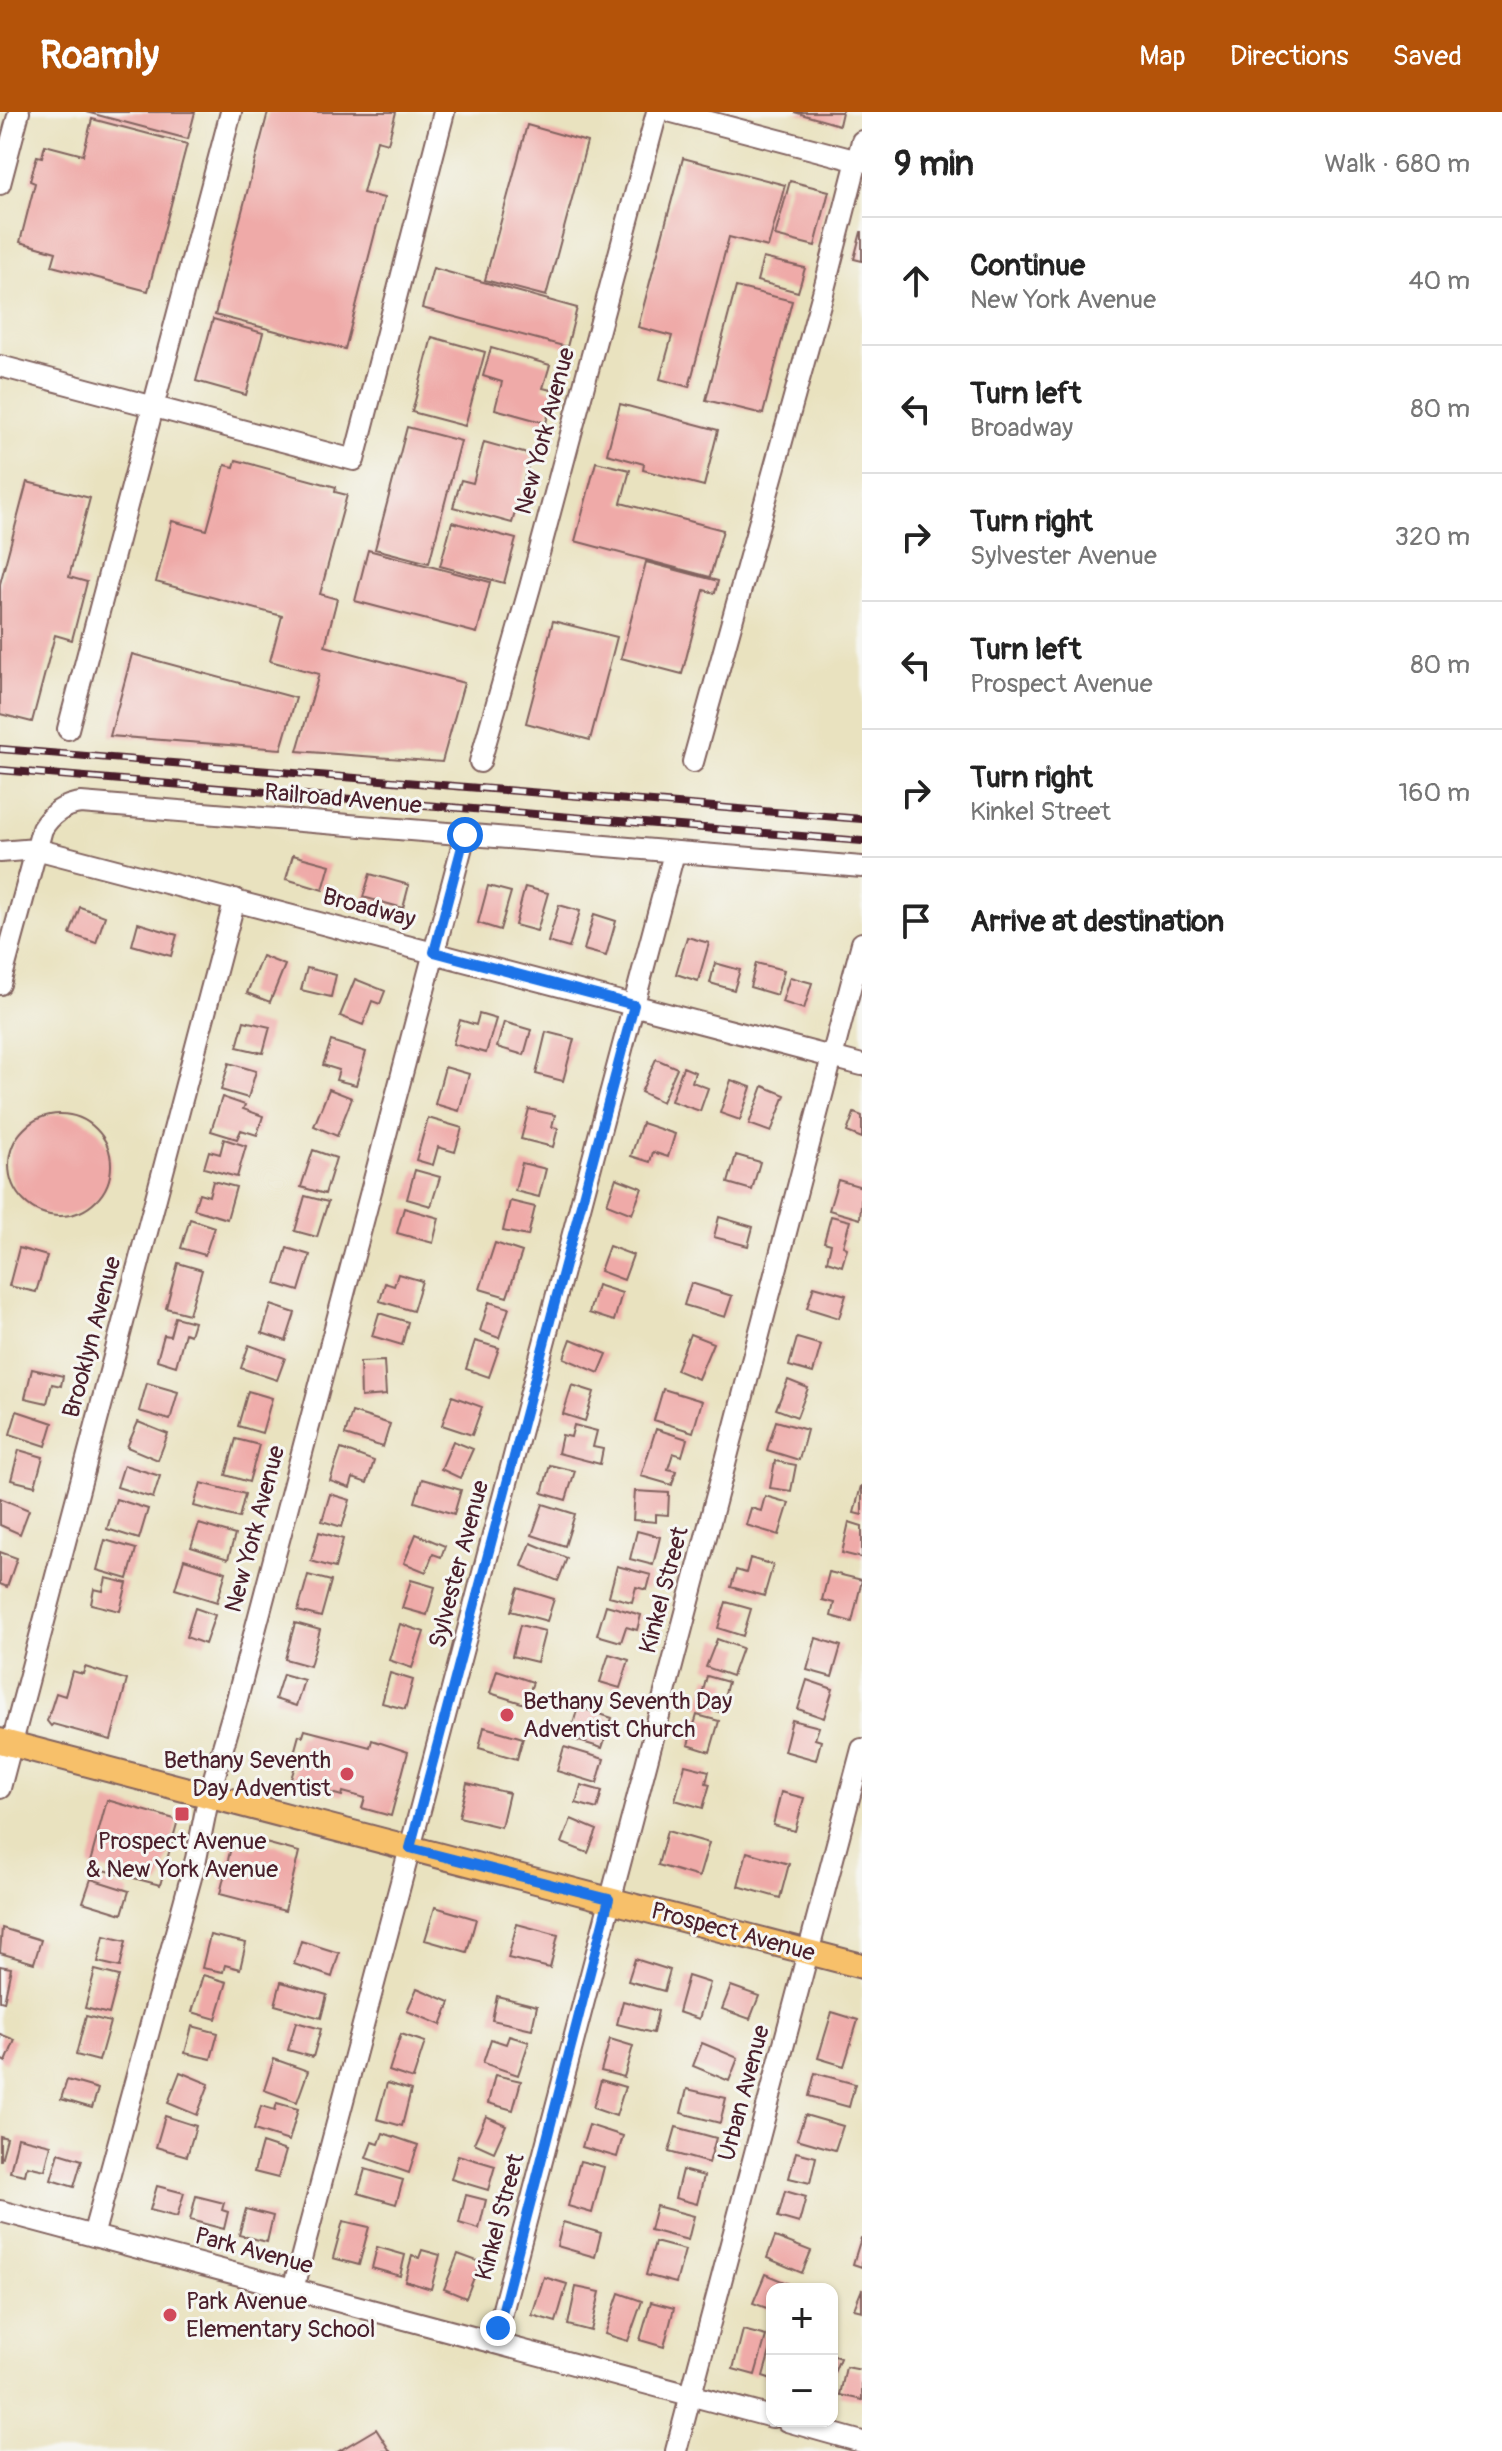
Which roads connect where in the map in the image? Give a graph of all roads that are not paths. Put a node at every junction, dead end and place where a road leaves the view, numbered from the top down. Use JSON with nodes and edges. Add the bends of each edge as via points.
{"nodes":[{"id":1,"x":19,"y":112,"type":"edge"},
{"id":2,"x":231,"y":112,"type":"edge"},
{"id":3,"x":444,"y":112,"type":"edge"},
{"id":4,"x":657,"y":112,"type":"edge"},
{"id":5,"x":672,"y":112,"type":"edge"},
{"id":6,"x":860,"y":155,"type":"edge"},
{"id":7,"x":0,"y":184,"type":"edge"},
{"id":8,"x":0,"y":366,"type":"edge"},
{"id":9,"x":154,"y":407,"type":"junction"},
{"id":10,"x":68,"y":729,"type":"dead end"},
{"id":11,"x":480,"y":762,"type":"dead end"},
{"id":12,"x":693,"y":762,"type":"dead end"},
{"id":13,"x":465,"y":835,"type":"junction"},
{"id":14,"x":36,"y":849,"type":"junction"},
{"id":15,"x":0,"y":852,"type":"edge"},
{"id":16,"x":674,"y":853,"type":"junction"},
{"id":17,"x":862,"y":867,"type":"edge"},
{"id":18,"x":235,"y":899,"type":"junction"},
{"id":19,"x":862,"y":943,"type":"edge"},
{"id":20,"x":434,"y":952,"type":"junction"},
{"id":21,"x":0,"y":984,"type":"edge"},
{"id":22,"x":634,"y":1005,"type":"junction"},
{"id":23,"x":832,"y":1057,"type":"junction"},
{"id":24,"x":862,"y":1065,"type":"edge"},
{"id":25,"x":6,"y":1742,"type":"edge"},
{"id":26,"x":862,"y":1749,"type":"edge"},
{"id":27,"x":0,"y":1788,"type":"edge"},
{"id":28,"x":209,"y":1795,"type":"junction"},
{"id":29,"x":410,"y":1848,"type":"junction"},
{"id":30,"x":609,"y":1899,"type":"junction"},
{"id":31,"x":808,"y":1951,"type":"junction"},
{"id":32,"x":862,"y":1966,"type":"edge"},
{"id":33,"x":0,"y":2211,"type":"edge"},
{"id":34,"x":93,"y":2236,"type":"junction"},
{"id":35,"x":293,"y":2289,"type":"junction"},
{"id":36,"x":494,"y":2343,"type":"junction"},
{"id":37,"x":691,"y":2395,"type":"junction"},
{"id":38,"x":766,"y":2415,"type":"edge"},
{"id":39,"x":808,"y":2427,"type":"edge"},
{"id":40,"x":858,"y":2441,"type":"edge"},
{"id":41,"x":676,"y":2451,"type":"edge"}],
"edges":[{"from":1,"to":7,"type":"street"},
{"from":2,"to":9,"type":"street"},
{"from":3,"to":9,"type":"street","via":[[354,460]]},
{"from":4,"to":11,"type":"street","name":"New York Avenue"},
{"from":5,"to":6,"type":"street"},
{"from":6,"to":12,"type":"street"},
{"from":8,"to":9,"type":"street"},
{"from":9,"to":10,"type":"street"},
{"from":13,"to":14,"type":"street","name":"Railroad Avenue","via":[[81,803],[49,818]]},
{"from":13,"to":16,"type":"street","name":"Railroad Avenue"},
{"from":13,"to":20,"type":"street","name":"New York Avenue"},
{"from":14,"to":15,"type":"street","name":"Broadway"},
{"from":14,"to":18,"type":"street","name":"Broadway"},
{"from":14,"to":21,"type":"street","name":"Railroad Avenue"},
{"from":16,"to":17,"type":"street","name":"Railroad Avenue"},
{"from":16,"to":22,"type":"street","name":"Sylvester Avenue"},
{"from":18,"to":20,"type":"street","name":"Broadway"},
{"from":18,"to":25,"type":"street","name":"Brooklyn Avenue"},
{"from":19,"to":23,"type":"street","name":"Kinkel Street"},
{"from":20,"to":22,"type":"street","name":"Broadway"},
{"from":20,"to":28,"type":"street","name":"New York Avenue"},
{"from":22,"to":23,"type":"street","name":"Broadway"},
{"from":22,"to":29,"type":"street","name":"Sylvester Avenue"},
{"from":23,"to":24,"type":"street","name":"Broadway"},
{"from":23,"to":30,"type":"street","name":"Kinkel Street"},
{"from":25,"to":27,"type":"street","name":"Brooklyn Avenue"},
{"from":25,"to":28,"type":"main road","name":"Prospect Avenue"},
{"from":26,"to":31,"type":"street","name":"Urban Avenue"},
{"from":28,"to":29,"type":"main road","name":"Prospect Avenue"},
{"from":28,"to":34,"type":"street","name":"New York Avenue"},
{"from":29,"to":30,"type":"main road","name":"Prospect Avenue"},
{"from":29,"to":35,"type":"street","name":"Sylvester Avenue"},
{"from":30,"to":31,"type":"main road","name":"Prospect Avenue"},
{"from":30,"to":36,"type":"street","name":"Kinkel Street"},
{"from":31,"to":32,"type":"main road","name":"Prospect Avenue"},
{"from":31,"to":37,"type":"street","name":"Urban Avenue"},
{"from":33,"to":34,"type":"street","name":"Park Avenue"},
{"from":34,"to":35,"type":"street","name":"Park Avenue"},
{"from":35,"to":36,"type":"street","name":"Park Avenue"},
{"from":36,"to":37,"type":"street","name":"Park Avenue"},
{"from":37,"to":38,"type":"street","name":"Park Avenue"},
{"from":37,"to":41,"type":"street","name":"Urban Avenue"},
{"from":39,"to":40,"type":"street"}]}
